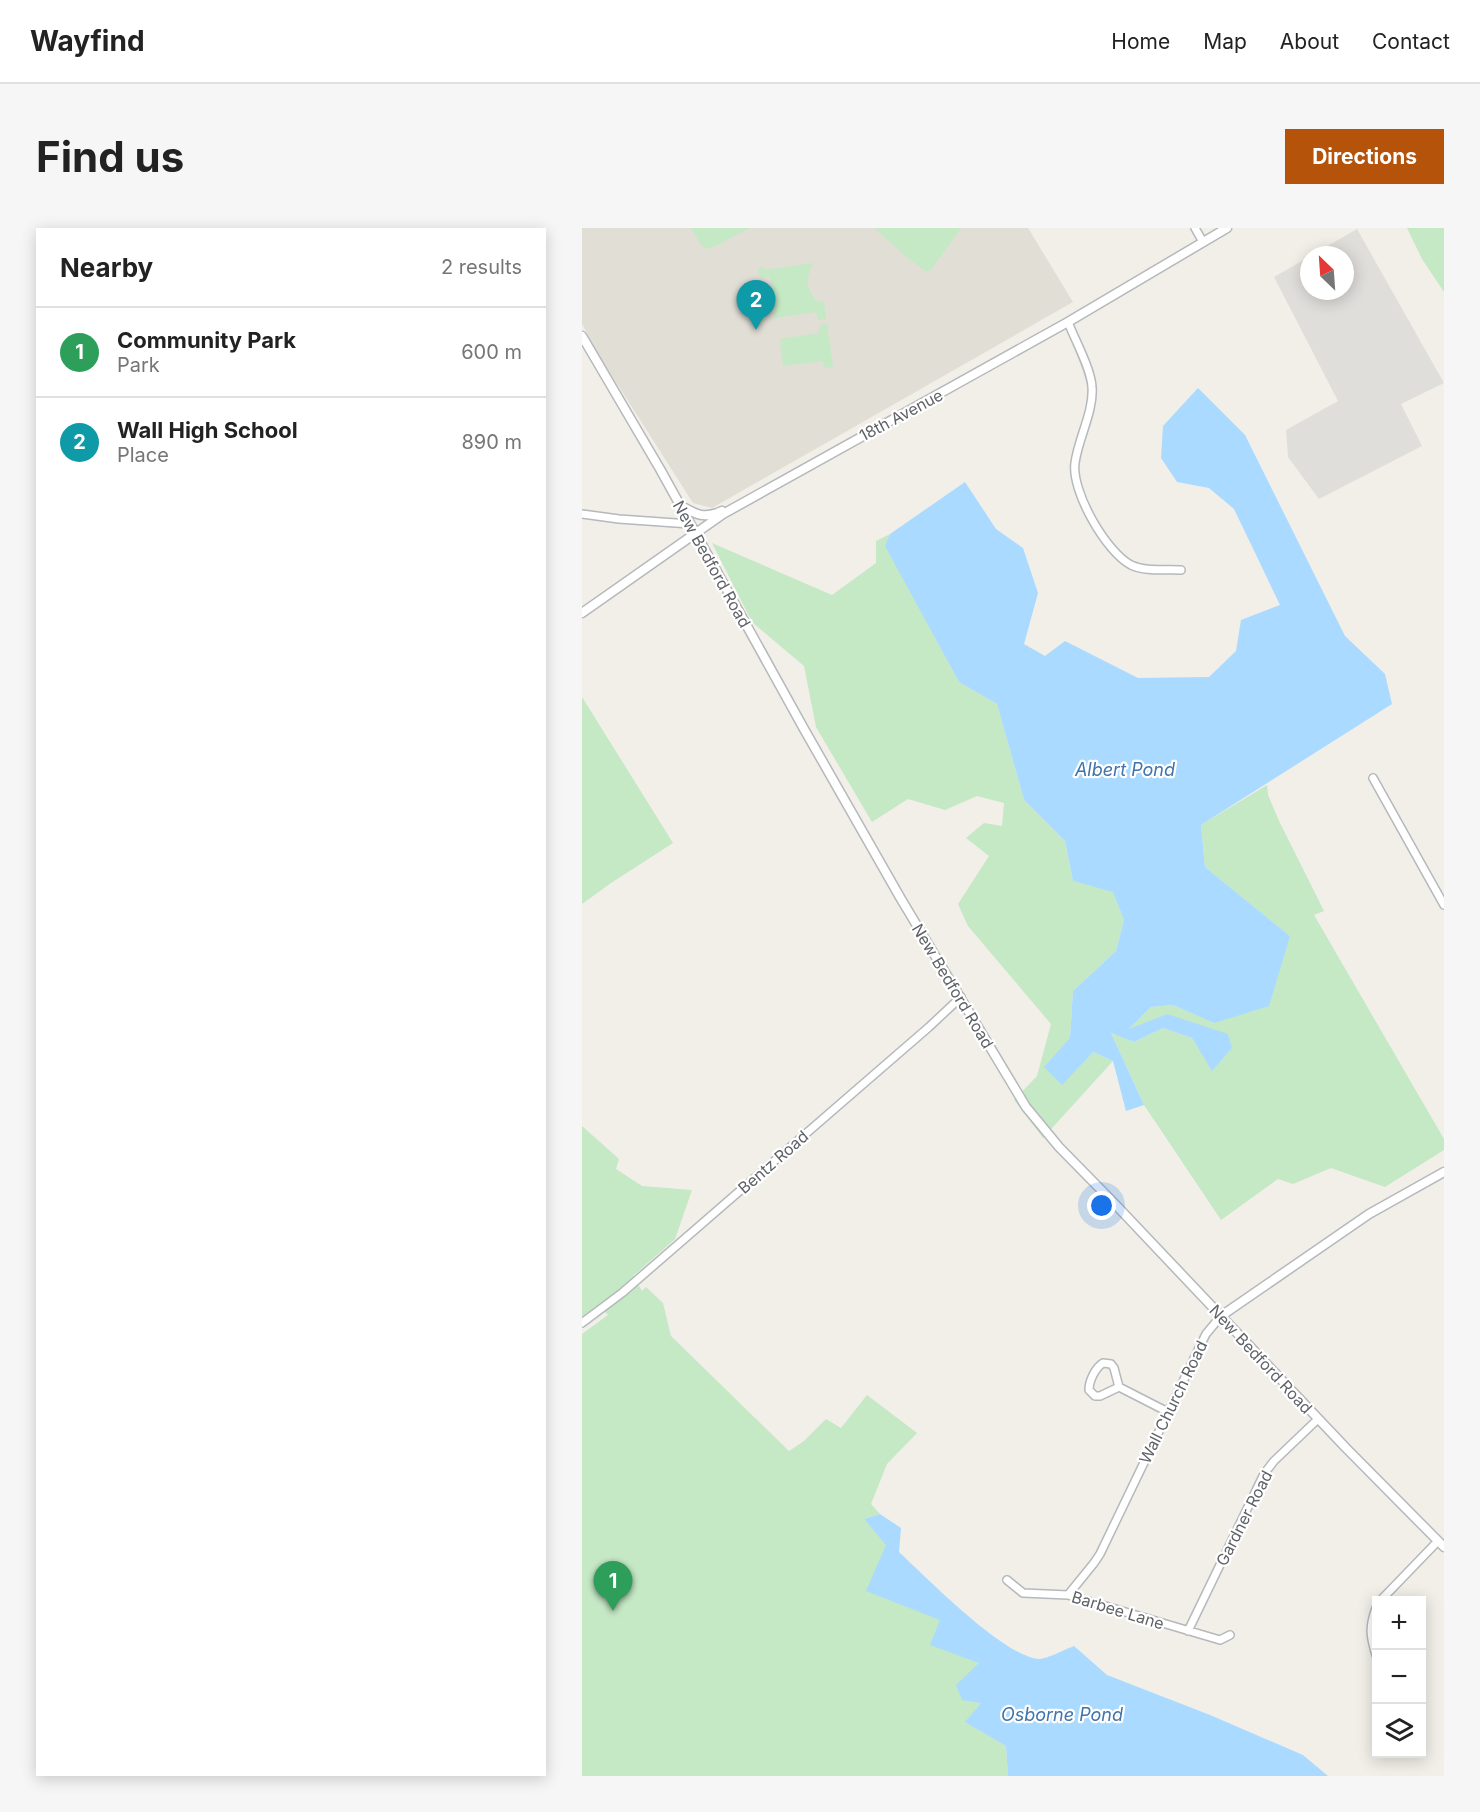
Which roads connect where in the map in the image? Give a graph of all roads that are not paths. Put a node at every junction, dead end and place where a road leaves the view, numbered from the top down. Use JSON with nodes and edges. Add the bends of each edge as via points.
{"nodes":[{"id":1,"x":1195,"y":228,"type":"edge"},
{"id":2,"x":1227,"y":228,"type":"edge"},
{"id":3,"x":1203,"y":242,"type":"junction"},
{"id":4,"x":1068,"y":322,"type":"junction"},
{"id":5,"x":582,"y":336,"type":"edge"},
{"id":6,"x":750,"y":498,"type":"junction"},
{"id":7,"x":681,"y":506,"type":"junction"},
{"id":8,"x":582,"y":514,"type":"edge"},
{"id":9,"x":690,"y":524,"type":"junction"},
{"id":10,"x":695,"y":534,"type":"junction"},
{"id":11,"x":1180,"y":570,"type":"dead end"},
{"id":12,"x":582,"y":613,"type":"edge"},
{"id":13,"x":1373,"y":777,"type":"dead end"},
{"id":14,"x":1444,"y":905,"type":"edge"},
{"id":15,"x":961,"y":997,"type":"junction"},
{"id":16,"x":1444,"y":1172,"type":"edge"},
{"id":17,"x":1221,"y":1316,"type":"junction"},
{"id":18,"x":582,"y":1323,"type":"edge"},
{"id":19,"x":1119,"y":1387,"type":"junction"},
{"id":20,"x":1168,"y":1412,"type":"junction"},
{"id":21,"x":1318,"y":1419,"type":"junction"},
{"id":22,"x":1441,"y":1544,"type":"edge"},
{"id":23,"x":1007,"y":1580,"type":"dead end"},
{"id":24,"x":1068,"y":1595,"type":"junction"},
{"id":25,"x":1385,"y":1596,"type":"edge"},
{"id":26,"x":1372,"y":1619,"type":"edge"},
{"id":27,"x":1188,"y":1631,"type":"junction"},
{"id":28,"x":1230,"y":1635,"type":"dead end"},
{"id":29,"x":1372,"y":1641,"type":"edge"}],
"edges":[{"from":1,"to":3,"type":"street"},
{"from":2,"to":3,"type":"street","name":"18th Avenue"},
{"from":3,"to":4,"type":"street","name":"18th Avenue"},
{"from":4,"to":6,"type":"street","name":"18th Avenue"},
{"from":4,"to":11,"type":"street","via":[[1092,385],[1074,464],[1080,495],[1111,549],[1122,560],[1145,569]]},
{"from":5,"to":7,"type":"street","name":"New Bedford Road"},
{"from":6,"to":7,"type":"street","via":[[712,515]]},
{"from":6,"to":10,"type":"street","name":"18th Avenue"},
{"from":7,"to":9,"type":"street","name":"New Bedford Road"},
{"from":8,"to":9,"type":"street"},
{"from":9,"to":10,"type":"street","name":"New Bedford Road"},
{"from":10,"to":12,"type":"street","name":"18th Avenue"},
{"from":10,"to":15,"type":"street","name":"New Bedford Road","via":[[901,899]]},
{"from":13,"to":14,"type":"street"},
{"from":15,"to":17,"type":"street","name":"New Bedford Road","via":[[1041,1128]]},
{"from":15,"to":18,"type":"street","name":"Bentz Road","via":[[633,1284]]},
{"from":16,"to":17,"type":"street","name":"Wall Church Road","via":[[1369,1214]]},
{"from":17,"to":20,"type":"street","name":"Wall Church Road","via":[[1206,1334]]},
{"from":17,"to":21,"type":"street","name":"New Bedford Road"},
{"from":19,"to":19,"type":"street","via":[[1114,1368],[1103,1363],[1089,1390],[1100,1396]]},
{"from":19,"to":20,"type":"street"},
{"from":20,"to":24,"type":"street","name":"Wall Church Road","via":[[1100,1554]]},
{"from":21,"to":22,"type":"street","name":"New Bedford Road"},
{"from":21,"to":27,"type":"street","name":"Gardner Road","via":[[1264,1474]]},
{"from":22,"to":25,"type":"street"},
{"from":23,"to":24,"type":"street","name":"Barbee Lane","via":[[1023,1593]]},
{"from":24,"to":27,"type":"street","name":"Barbee Lane"},
{"from":26,"to":29,"type":"street"},
{"from":27,"to":28,"type":"street","name":"Barbee Lane","via":[[1220,1640]]}]}
